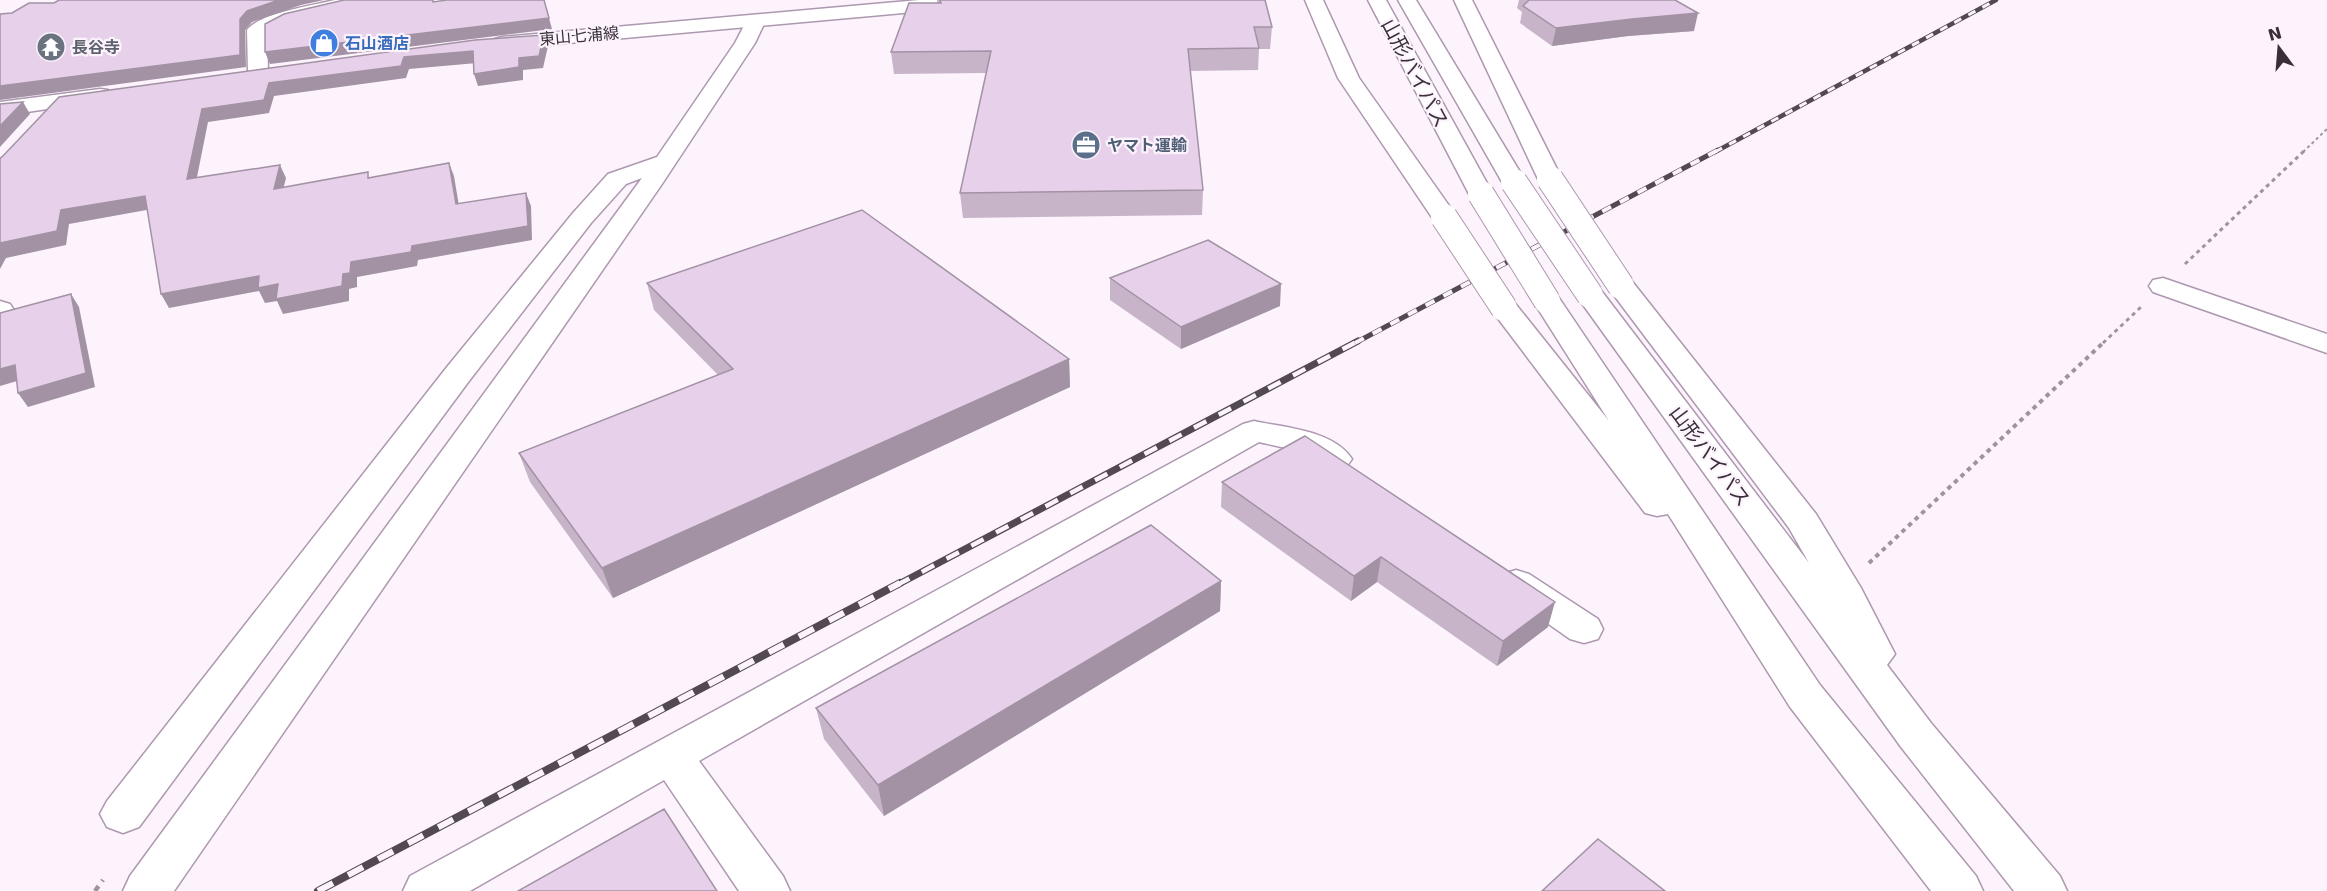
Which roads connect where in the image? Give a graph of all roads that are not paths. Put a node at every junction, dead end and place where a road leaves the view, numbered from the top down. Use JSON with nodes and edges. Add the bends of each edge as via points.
{"nodes":[{"id":1,"x":357,"y":0,"type":"edge"},
{"id":2,"x":981,"y":0,"type":"edge"},
{"id":3,"x":1314,"y":0,"type":"edge"},
{"id":4,"x":1377,"y":0,"type":"edge"},
{"id":5,"x":1407,"y":0,"type":"edge"},
{"id":6,"x":1463,"y":0,"type":"edge"},
{"id":7,"x":920,"y":3,"type":"edge"},
{"id":8,"x":754,"y":22,"type":"junction"},
{"id":9,"x":479,"y":44,"type":"edge"},
{"id":10,"x":280,"y":69,"type":"edge"},
{"id":11,"x":258,"y":72,"type":"junction"},
{"id":12,"x":234,"y":76,"type":"edge"},
{"id":13,"x":118,"y":92,"type":"edge"},
{"id":14,"x":59,"y":100,"type":"junction"},
{"id":15,"x":0,"y":109,"type":"edge"},
{"id":16,"x":37,"y":124,"type":"edge"},
{"id":17,"x":657,"y":173,"type":"junction"},
{"id":18,"x":2163,"y":286,"type":"road end"},
{"id":19,"x":1605,"y":291,"type":"junction"},
{"id":20,"x":2327,"y":344,"type":"edge"},
{"id":21,"x":1362,"y":478,"type":"edge"},
{"id":22,"x":1488,"y":564,"type":"edge"},
{"id":23,"x":1584,"y":629,"type":"dead end"},
{"id":24,"x":1805,"y":696,"type":"junction"},
{"id":25,"x":1916,"y":735,"type":"junction"},
{"id":26,"x":672,"y":757,"type":"junction"},
{"id":27,"x":123,"y":814,"type":"dead end"},
{"id":28,"x":147,"y":891,"type":"edge"},
{"id":29,"x":427,"y":891,"type":"edge"},
{"id":30,"x":766,"y":891,"type":"edge"},
{"id":31,"x":1959,"y":891,"type":"edge"},
{"id":32,"x":2043,"y":891,"type":"edge"}],
"edges":[{"from":1,"to":11,"type":"main road","via":[[281,19],[257,30]]},
{"from":2,"to":7,"type":"main road","name":"東山七浦線"},
{"from":3,"to":24,"type":"main road","bridge":true,"via":[[1349,78],[1504,308]]},
{"from":4,"to":24,"type":"main road","name":"山形バイパス","bridge":true,"via":[[1481,194]]},
{"from":5,"to":19,"type":"main road","name":"山形バイパス","bridge":true,"via":[[1514,182]]},
{"from":6,"to":19,"type":"main road","bridge":true},
{"from":7,"to":8,"type":"main road","name":"東山七浦線"},
{"from":8,"to":9,"type":"main road","name":"東山七浦線"},
{"from":8,"to":17,"type":"main road","via":[[746,43]]},
{"from":10,"to":11,"type":"main road"},
{"from":11,"to":12,"type":"main road"},
{"from":13,"to":14,"type":"main road"},
{"from":14,"to":15,"type":"main road"},
{"from":14,"to":16,"type":"main road"},
{"from":17,"to":27,"type":"main road","via":[[617,179],[601,195],[458,374]]},
{"from":17,"to":28,"type":"main road"},
{"from":18,"to":20,"type":"main road"},
{"from":19,"to":25,"type":"main road","name":"山形バイパス"},
{"from":19,"to":25,"type":"main road","via":[[1803,522],[1842,588]]},
{"from":21,"to":26,"type":"main road","via":[[1314,445],[1254,431]]},
{"from":22,"to":23,"type":"main road"},
{"from":24,"to":31,"type":"main road","name":"山形バイパス"},
{"from":25,"to":32,"type":"main road","name":"山形バイパス"},
{"from":26,"to":29,"type":"main road"},
{"from":26,"to":30,"type":"main road"}]}
